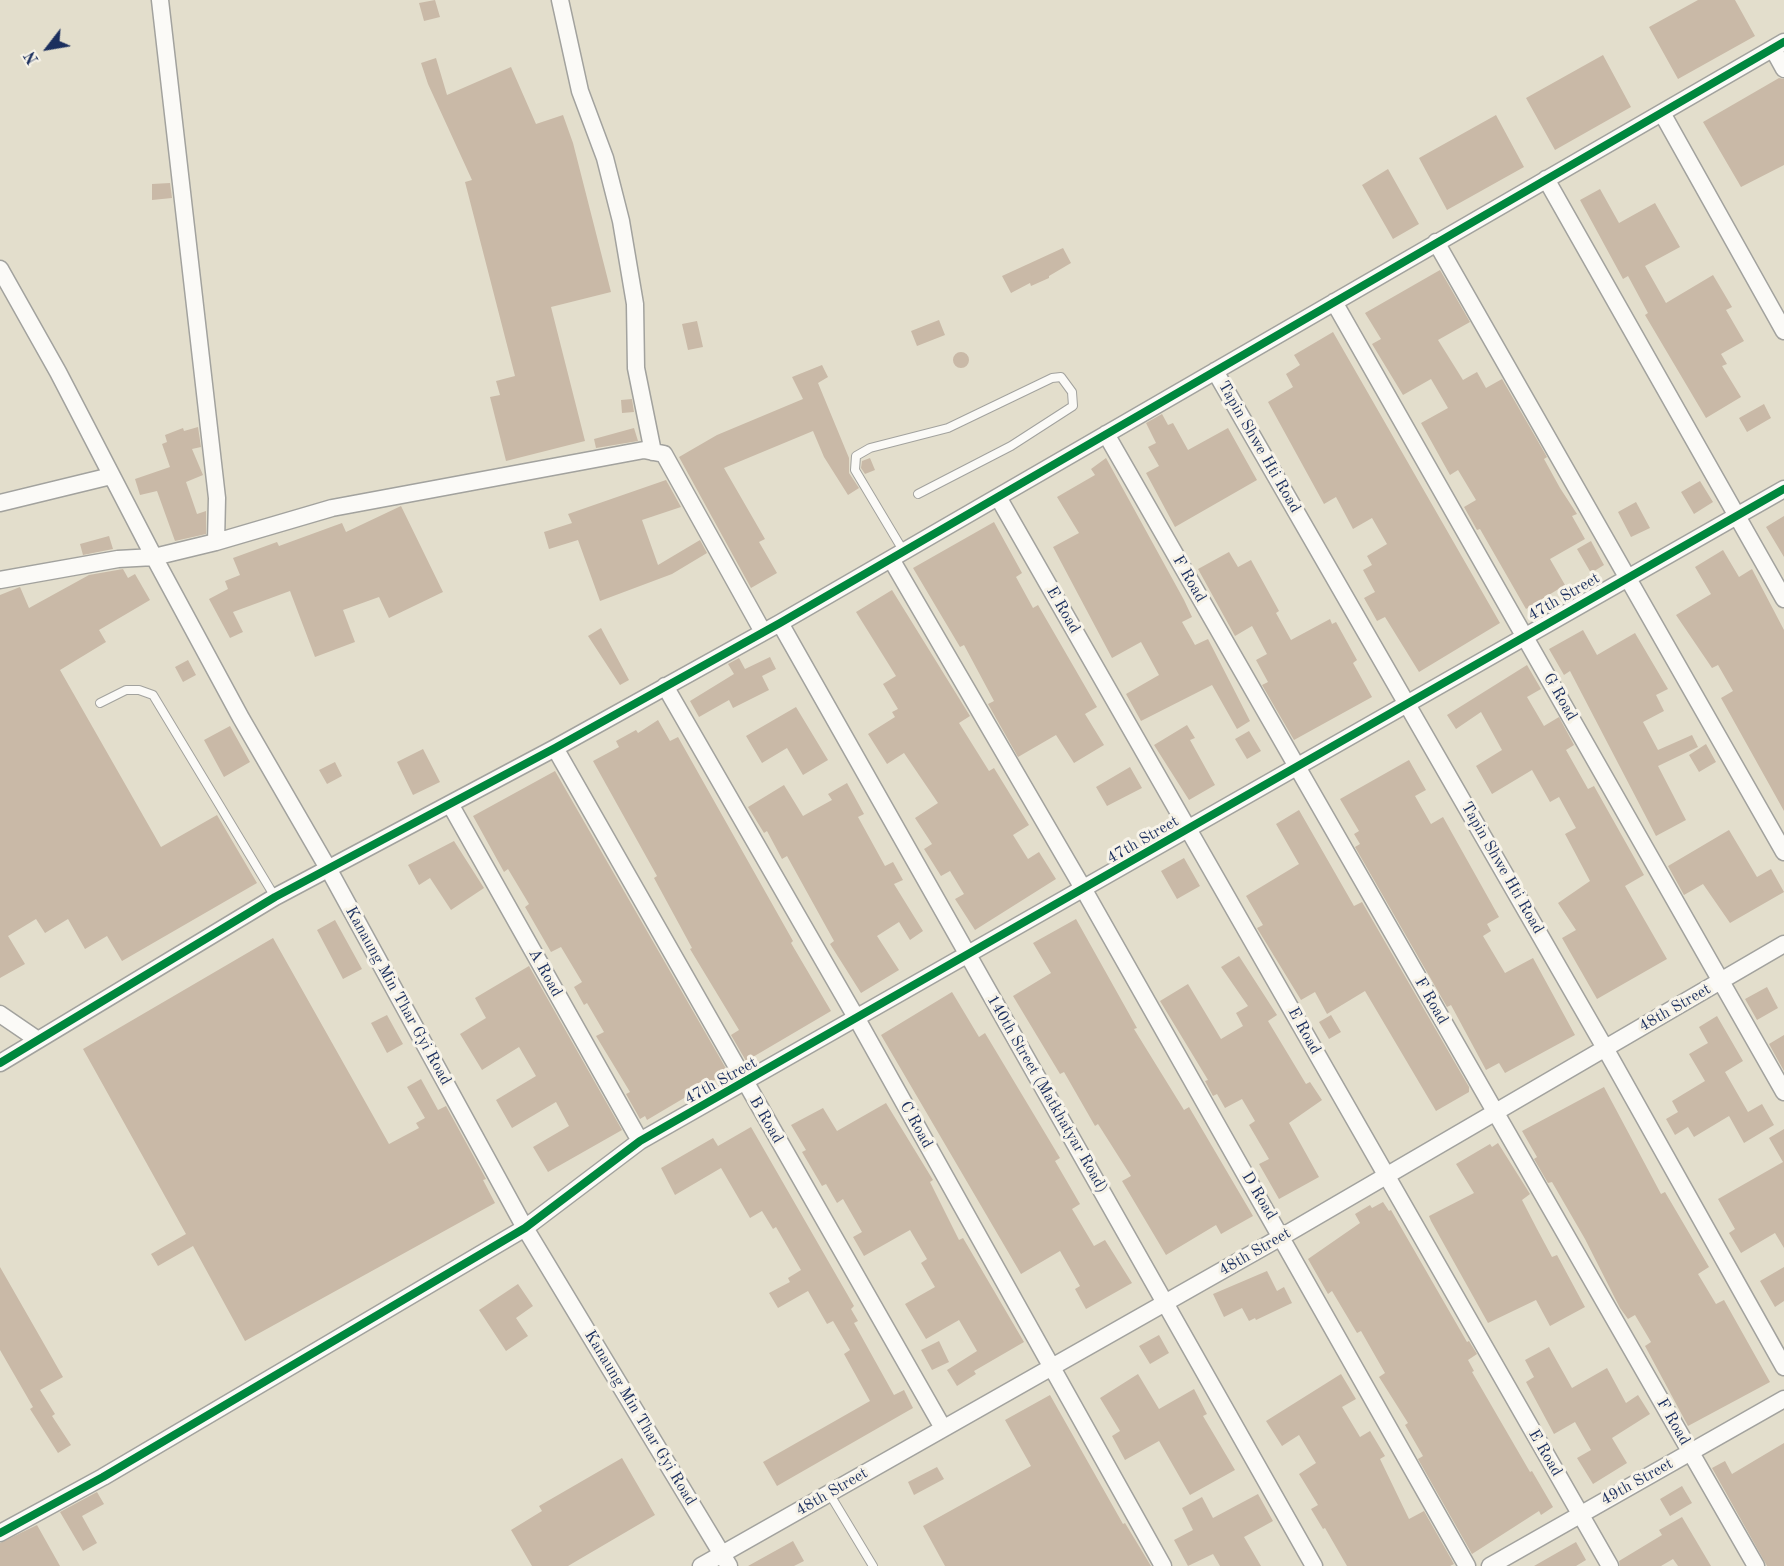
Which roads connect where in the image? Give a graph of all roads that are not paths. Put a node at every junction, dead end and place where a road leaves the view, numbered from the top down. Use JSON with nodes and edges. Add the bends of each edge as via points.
{"nodes":[{"id":1,"x":160,"y":0,"type":"edge"},
{"id":2,"x":560,"y":0,"type":"edge"},
{"id":3,"x":1778,"y":45,"type":"edge"},
{"id":4,"x":1784,"y":69,"type":"edge"},
{"id":5,"x":1662,"y":113,"type":"junction"},
{"id":6,"x":1546,"y":179,"type":"junction"},
{"id":7,"x":1436,"y":242,"type":"junction"},
{"id":8,"x":0,"y":269,"type":"edge"},
{"id":9,"x":1334,"y":302,"type":"junction"},
{"id":10,"x":1784,"y":331,"type":"edge"},
{"id":11,"x":1215,"y":371,"type":"junction"},
{"id":12,"x":1106,"y":434,"type":"junction"},
{"id":13,"x":653,"y":452,"type":"junction"},
{"id":14,"x":111,"y":476,"type":"junction"},
{"id":15,"x":1784,"y":489,"type":"edge"},
{"id":16,"x":918,"y":494,"type":"dead end"},
{"id":17,"x":998,"y":497,"type":"junction"},
{"id":18,"x":0,"y":503,"type":"edge"},
{"id":19,"x":1736,"y":516,"type":"junction"},
{"id":20,"x":216,"y":542,"type":"junction"},
{"id":21,"x":897,"y":555,"type":"junction"},
{"id":22,"x":154,"y":557,"type":"junction"},
{"id":23,"x":1627,"y":577,"type":"junction"},
{"id":24,"x":0,"y":580,"type":"edge"},
{"id":25,"x":1784,"y":599,"type":"edge"},
{"id":26,"x":780,"y":623,"type":"junction"},
{"id":27,"x":763,"y":632,"type":"junction"},
{"id":28,"x":1525,"y":635,"type":"junction"},
{"id":29,"x":665,"y":686,"type":"junction"},
{"id":30,"x":100,"y":703,"type":"dead end"},
{"id":31,"x":1407,"y":704,"type":"junction"},
{"id":32,"x":555,"y":748,"type":"junction"},
{"id":33,"x":1297,"y":766,"type":"junction"},
{"id":34,"x":450,"y":804,"type":"junction"},
{"id":35,"x":1190,"y":829,"type":"junction"},
{"id":36,"x":1784,"y":852,"type":"edge"},
{"id":37,"x":329,"y":870,"type":"junction"},
{"id":38,"x":1084,"y":890,"type":"junction"},
{"id":39,"x":275,"y":897,"type":"junction"},
{"id":40,"x":1784,"y":944,"type":"edge"},
{"id":41,"x":968,"y":955,"type":"junction"},
{"id":42,"x":1721,"y":982,"type":"junction"},
{"id":43,"x":0,"y":1014,"type":"edge"},
{"id":44,"x":857,"y":1019,"type":"junction"},
{"id":45,"x":38,"y":1040,"type":"junction"},
{"id":46,"x":1605,"y":1048,"type":"junction"},
{"id":47,"x":0,"y":1063,"type":"edge"},
{"id":48,"x":745,"y":1083,"type":"junction"},
{"id":49,"x":1784,"y":1092,"type":"edge"},
{"id":50,"x":1495,"y":1113,"type":"junction"},
{"id":51,"x":639,"y":1141,"type":"junction"},
{"id":52,"x":1386,"y":1176,"type":"junction"},
{"id":53,"x":525,"y":1228,"type":"junction"},
{"id":54,"x":1283,"y":1236,"type":"junction"},
{"id":55,"x":1167,"y":1303,"type":"junction"},
{"id":56,"x":1784,"y":1367,"type":"edge"},
{"id":57,"x":1051,"y":1368,"type":"junction"},
{"id":58,"x":1784,"y":1399,"type":"edge"},
{"id":59,"x":943,"y":1428,"type":"junction"},
{"id":60,"x":1691,"y":1452,"type":"junction"},
{"id":61,"x":829,"y":1493,"type":"junction"},
{"id":62,"x":1580,"y":1514,"type":"junction"},
{"id":63,"x":0,"y":1533,"type":"edge"},
{"id":64,"x":726,"y":1560,"type":"edge"},
{"id":65,"x":701,"y":1566,"type":"edge"},
{"id":66,"x":873,"y":1566,"type":"edge"},
{"id":67,"x":1163,"y":1566,"type":"edge"},
{"id":68,"x":1314,"y":1566,"type":"edge"},
{"id":69,"x":1467,"y":1566,"type":"edge"},
{"id":70,"x":1491,"y":1566,"type":"edge"},
{"id":71,"x":1610,"y":1566,"type":"edge"},
{"id":72,"x":1756,"y":1566,"type":"edge"}],
"edges":[{"from":1,"to":20,"type":"street","via":[[216,486]]},
{"from":2,"to":13,"type":"street","via":[[580,90],[621,221],[635,304],[636,368]]},
{"from":3,"to":4,"type":"street"},
{"from":3,"to":5,"type":"street"},
{"from":5,"to":6,"type":"street"},
{"from":5,"to":10,"type":"street"},
{"from":6,"to":7,"type":"street"},
{"from":6,"to":19,"type":"street"},
{"from":7,"to":9,"type":"street"},
{"from":7,"to":23,"type":"street"},
{"from":8,"to":14,"type":"street","name":"Kanaung Min Thar Gyi Road"},
{"from":9,"to":11,"type":"street"},
{"from":9,"to":28,"type":"street","name":"G Road"},
{"from":11,"to":12,"type":"street"},
{"from":11,"to":31,"type":"street","name":"Tapin Shwe Hti Road"},
{"from":12,"to":17,"type":"street"},
{"from":12,"to":33,"type":"street","name":"F Road"},
{"from":13,"to":20,"type":"street","via":[[644,450],[332,508]]},
{"from":13,"to":27,"type":"street","via":[[664,454]]},
{"from":14,"to":18,"type":"street"},
{"from":14,"to":22,"type":"street","name":"Kanaung Min Thar Gyi Road"},
{"from":15,"to":19,"type":"street","name":"47th Street"},
{"from":16,"to":21,"type":"lane","via":[[1011,446],[1073,406],[1072,392],[1061,377],[948,428],[870,448],[856,456],[855,470]]},
{"from":17,"to":21,"type":"street"},
{"from":17,"to":35,"type":"street","name":"E Road"},
{"from":19,"to":23,"type":"street","name":"47th Street"},
{"from":19,"to":25,"type":"street"},
{"from":20,"to":22,"type":"street"},
{"from":21,"to":26,"type":"street"},
{"from":21,"to":38,"type":"street","name":"D Road"},
{"from":22,"to":24,"type":"street","via":[[118,559]]},
{"from":22,"to":37,"type":"street","name":"Kanaung Min Thar Gyi Road"},
{"from":23,"to":28,"type":"street","name":"47th Street"},
{"from":23,"to":36,"type":"street"},
{"from":26,"to":27,"type":"street"},
{"from":26,"to":41,"type":"street","name":"140th Street (Matkhatyar Road)"},
{"from":27,"to":29,"type":"street"},
{"from":28,"to":31,"type":"street","name":"47th Street"},
{"from":28,"to":42,"type":"street","name":"G Road"},
{"from":29,"to":32,"type":"street"},
{"from":29,"to":44,"type":"street","name":"C Road"},
{"from":30,"to":39,"type":"lane","via":[[126,690],[153,695]]},
{"from":31,"to":33,"type":"street","name":"47th Street"},
{"from":31,"to":46,"type":"street","name":"Tapin Shwe Hti Road"},
{"from":32,"to":34,"type":"street"},
{"from":32,"to":48,"type":"street","name":"B Road"},
{"from":33,"to":35,"type":"street","name":"47th Street"},
{"from":33,"to":50,"type":"street","name":"F Road"},
{"from":34,"to":37,"type":"street"},
{"from":34,"to":51,"type":"street","name":"A Road"},
{"from":35,"to":38,"type":"street","name":"47th Street"},
{"from":35,"to":52,"type":"street","name":"E Road"},
{"from":37,"to":39,"type":"street"},
{"from":37,"to":53,"type":"street","name":"Kanaung Min Thar Gyi Road"},
{"from":38,"to":41,"type":"street","name":"47th Street"},
{"from":38,"to":54,"type":"street","name":"D Road","via":[[1222,1136]]},
{"from":39,"to":45,"type":"street"},
{"from":40,"to":42,"type":"street","name":"48th Street"},
{"from":41,"to":44,"type":"street","name":"47th Street"},
{"from":41,"to":55,"type":"street","name":"140th Street (Matkhatyar Road)"},
{"from":42,"to":46,"type":"street","name":"48th Street"},
{"from":42,"to":49,"type":"street","name":"G Road"},
{"from":43,"to":45,"type":"street"},
{"from":44,"to":48,"type":"street","name":"47th Street"},
{"from":44,"to":57,"type":"street","name":"C Road"},
{"from":45,"to":47,"type":"street"},
{"from":46,"to":50,"type":"street","name":"48th Street"},
{"from":46,"to":56,"type":"street","name":"Tapin Shwe Hti Road"},
{"from":48,"to":51,"type":"street","name":"47th Street"},
{"from":48,"to":59,"type":"street","name":"B Road"},
{"from":50,"to":52,"type":"street","name":"48th Street"},
{"from":50,"to":60,"type":"street","name":"F Road"},
{"from":51,"to":53,"type":"street","name":"47th Street"},
{"from":52,"to":54,"type":"street","name":"48th Street"},
{"from":52,"to":62,"type":"street","name":"E Road"},
{"from":53,"to":63,"type":"street","name":"47th Street","via":[[103,1477]]},
{"from":53,"to":64,"type":"street","name":"Kanaung Min Thar Gyi Road"},
{"from":54,"to":55,"type":"street","name":"48th Street"},
{"from":54,"to":69,"type":"street","name":"D Road"},
{"from":55,"to":57,"type":"street","name":"48th Street"},
{"from":55,"to":68,"type":"street","name":"140th Street (Matkhatyar Road)"},
{"from":57,"to":59,"type":"street","name":"48th Street"},
{"from":57,"to":67,"type":"street","name":"C Road"},
{"from":58,"to":60,"type":"street","name":"49th Street"},
{"from":59,"to":61,"type":"street","name":"48th Street"},
{"from":60,"to":62,"type":"street","name":"49th Street"},
{"from":60,"to":72,"type":"street","name":"F Road"},
{"from":61,"to":64,"type":"street","name":"48th Street"},
{"from":61,"to":66,"type":"lane"},
{"from":62,"to":70,"type":"street","name":"49th Street"},
{"from":62,"to":71,"type":"street","name":"E Road"},
{"from":64,"to":65,"type":"street","name":"48th Street"}]}
